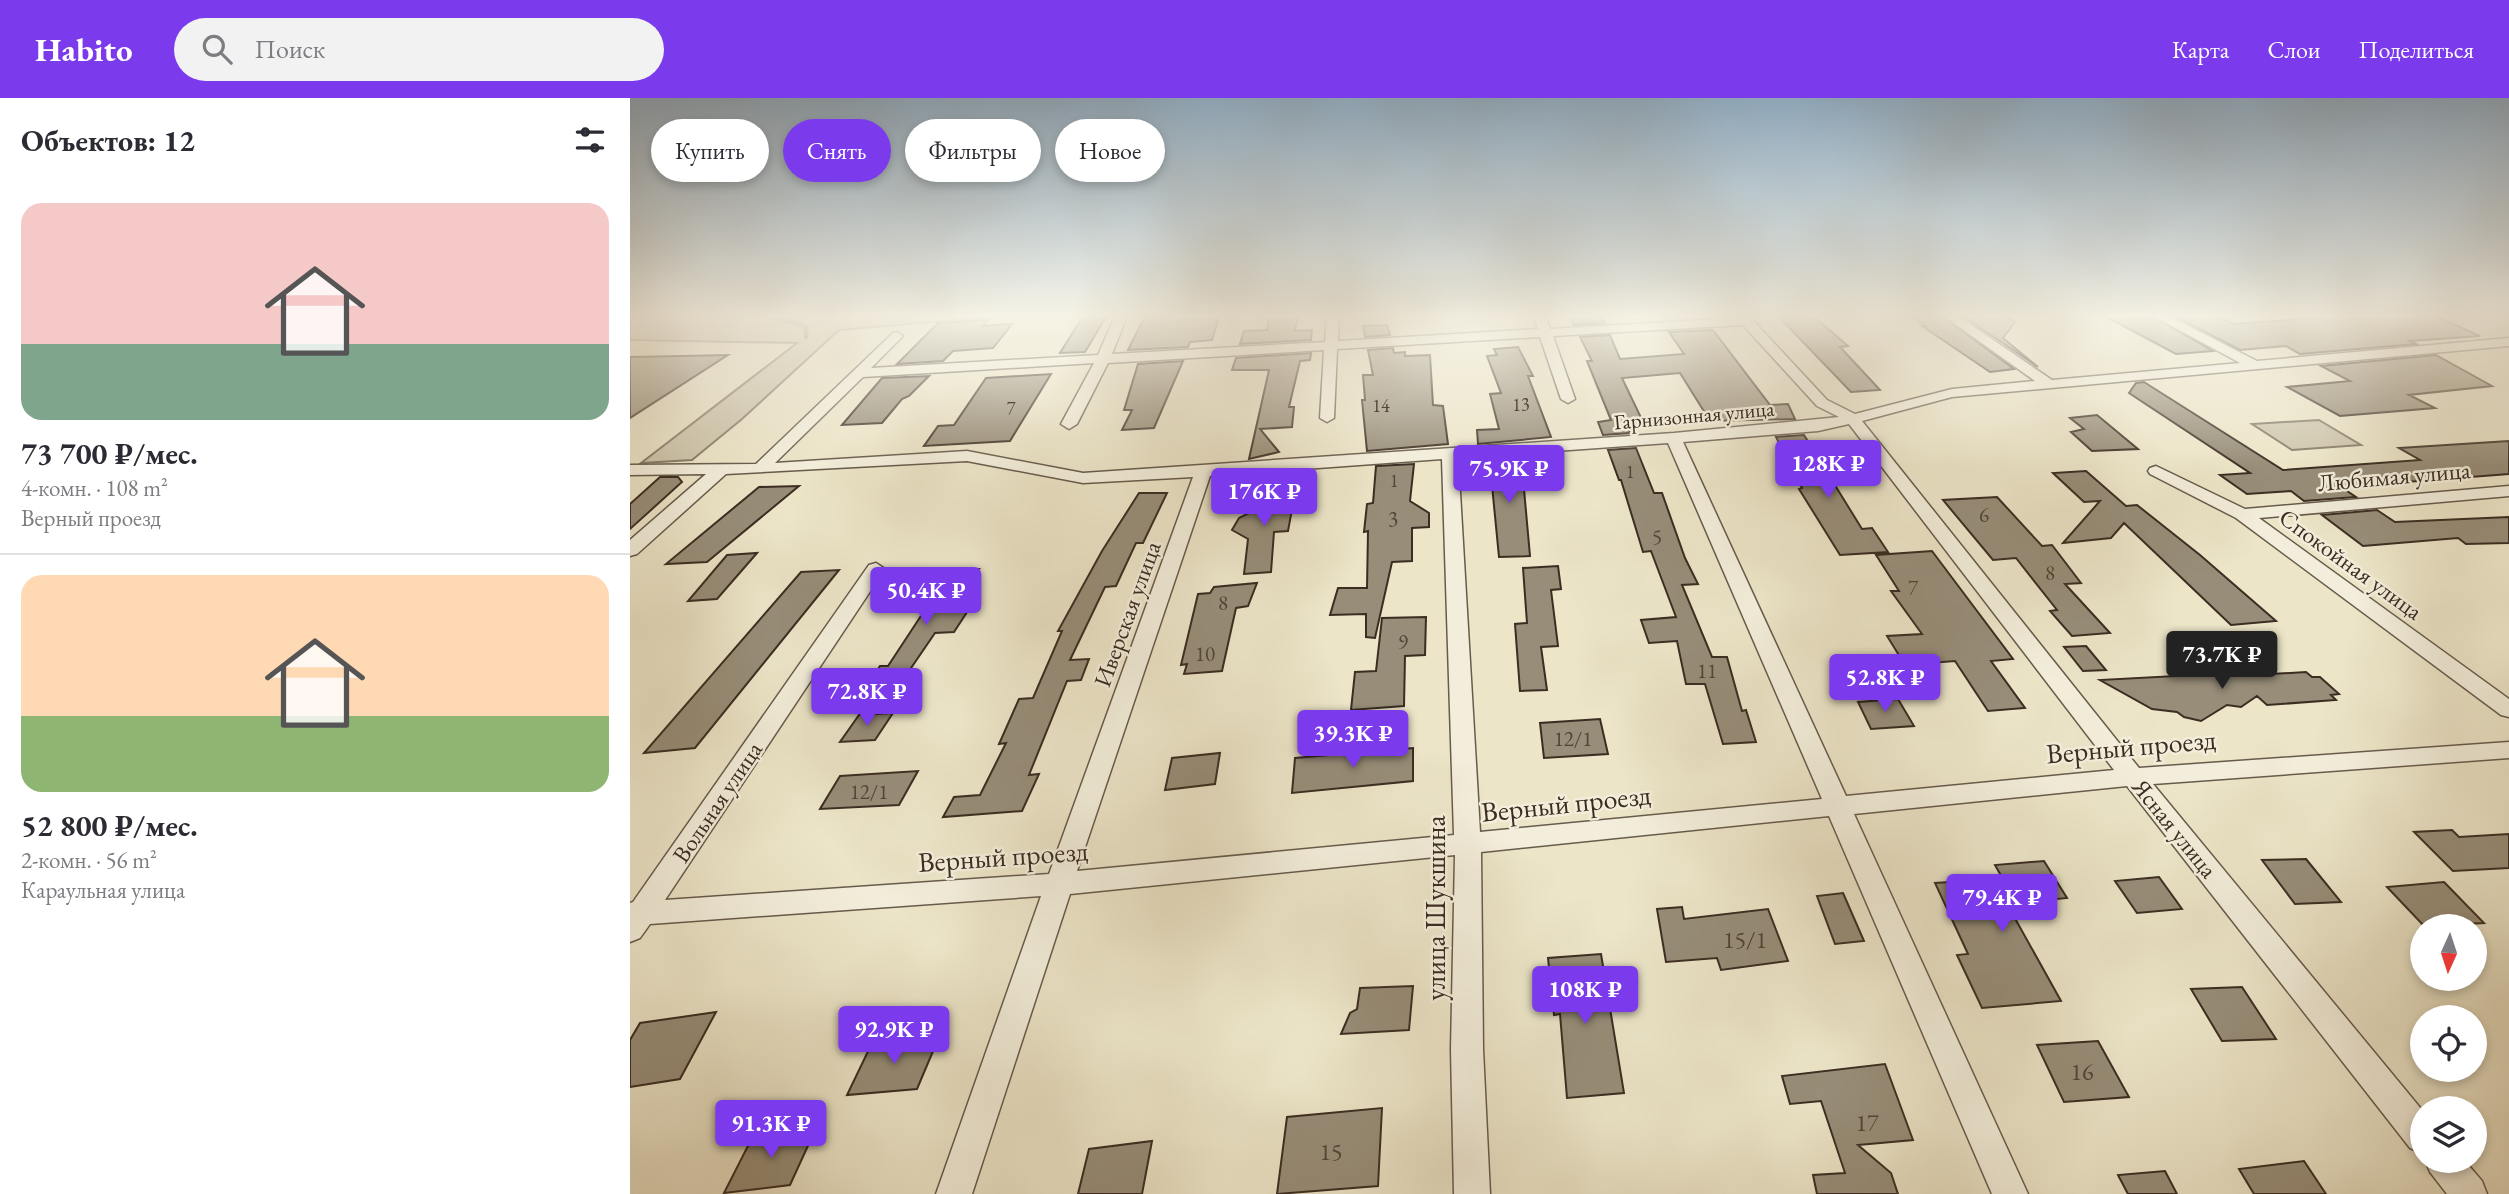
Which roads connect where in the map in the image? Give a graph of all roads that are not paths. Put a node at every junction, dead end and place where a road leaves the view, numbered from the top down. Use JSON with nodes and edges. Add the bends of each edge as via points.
{"nodes":[{"id":1,"x":869,"y":365,"type":"edge"},
{"id":2,"x":997,"y":365,"type":"edge"},
{"id":3,"x":1100,"y":365,"type":"edge"},
{"id":4,"x":1331,"y":365,"type":"edge"},
{"id":5,"x":1557,"y":365,"type":"edge"},
{"id":6,"x":1786,"y":365,"type":"edge"},
{"id":7,"x":2020,"y":365,"type":"edge"},
{"id":8,"x":2254,"y":365,"type":"edge"},
{"id":9,"x":862,"y":373,"type":"junction"},
{"id":10,"x":2050,"y":386,"type":"junction"},
{"id":11,"x":1568,"y":399,"type":"dead end"},
{"id":12,"x":1327,"y":418,"type":"dead end"},
{"id":13,"x":1853,"y":419,"type":"junction"},
{"id":14,"x":1069,"y":424,"type":"dead end"},
{"id":15,"x":1674,"y":438,"type":"junction"},
{"id":16,"x":1450,"y":454,"type":"junction"},
{"id":17,"x":760,"y":469,"type":"junction"},
{"id":18,"x":630,"y":470,"type":"edge"},
{"id":19,"x":721,"y":470,"type":"junction"},
{"id":20,"x":2156,"y":471,"type":"dead end"},
{"id":21,"x":1203,"y":472,"type":"junction"},
{"id":22,"x":2509,"y":491,"type":"edge"},
{"id":23,"x":2242,"y":514,"type":"junction"},
{"id":24,"x":630,"y":550,"type":"edge"},
{"id":25,"x":876,"y":569,"type":"dead end"},
{"id":26,"x":2509,"y":710,"type":"edge"},
{"id":27,"x":2509,"y":750,"type":"edge"},
{"id":28,"x":2133,"y":777,"type":"junction"},
{"id":29,"x":1836,"y":806,"type":"junction"},
{"id":30,"x":1468,"y":845,"type":"junction"},
{"id":31,"x":1059,"y":884,"type":"junction"},
{"id":32,"x":634,"y":919,"type":"edge"},
{"id":33,"x":2410,"y":1121,"type":"edge"},
{"id":34,"x":2452,"y":1173,"type":"edge"},
{"id":35,"x":954,"y":1194,"type":"edge"},
{"id":36,"x":1472,"y":1194,"type":"edge"},
{"id":37,"x":2010,"y":1194,"type":"edge"},
{"id":38,"x":2469,"y":1194,"type":"edge"}],
"edges":[{"from":1,"to":9,"type":"street"},
{"from":2,"to":9,"type":"street"},
{"from":3,"to":14,"type":"street"},
{"from":4,"to":12,"type":"street"},
{"from":5,"to":11,"type":"street"},
{"from":6,"to":13,"type":"street","name":"Гарнизонная улица","via":[[1822,404]]},
{"from":7,"to":10,"type":"street"},
{"from":8,"to":10,"type":"street","name":"Гарнизонная улица"},
{"from":9,"to":17,"type":"street"},
{"from":10,"to":13,"type":"street","name":"Гарнизонная улица","via":[[1952,393]]},
{"from":13,"to":15,"type":"street","name":"Гарнизонная улица"},
{"from":13,"to":28,"type":"street","name":"Ясная улица"},
{"from":15,"to":16,"type":"street","name":"Гарнизонная улица"},
{"from":15,"to":29,"type":"street"},
{"from":16,"to":21,"type":"street","name":"Гарнизонная улица"},
{"from":16,"to":30,"type":"street","name":"улица Шукшина"},
{"from":17,"to":19,"type":"street"},
{"from":17,"to":21,"type":"street","via":[[967,456],[1083,478]]},
{"from":18,"to":19,"type":"street"},
{"from":19,"to":24,"type":"street"},
{"from":20,"to":23,"type":"street","name":"Спокойная улица"},
{"from":21,"to":31,"type":"street","name":"Иверская улица"},
{"from":22,"to":23,"type":"street","name":"Любимая улица"},
{"from":23,"to":26,"type":"street","name":"Спокойная улица"},
{"from":25,"to":32,"type":"street","name":"Вольная улица"},
{"from":27,"to":28,"type":"street","name":"Верный проезд"},
{"from":28,"to":29,"type":"street","name":"Верный проезд"},
{"from":28,"to":33,"type":"street","name":"Ясная улица"},
{"from":29,"to":30,"type":"street","name":"Верный проезд"},
{"from":29,"to":37,"type":"street"},
{"from":30,"to":31,"type":"street","name":"Верный проезд"},
{"from":30,"to":36,"type":"street","name":"улица Шукшина"},
{"from":31,"to":32,"type":"street","name":"Верный проезд"},
{"from":31,"to":35,"type":"street","name":"Иверская улица"},
{"from":34,"to":38,"type":"street"}]}
